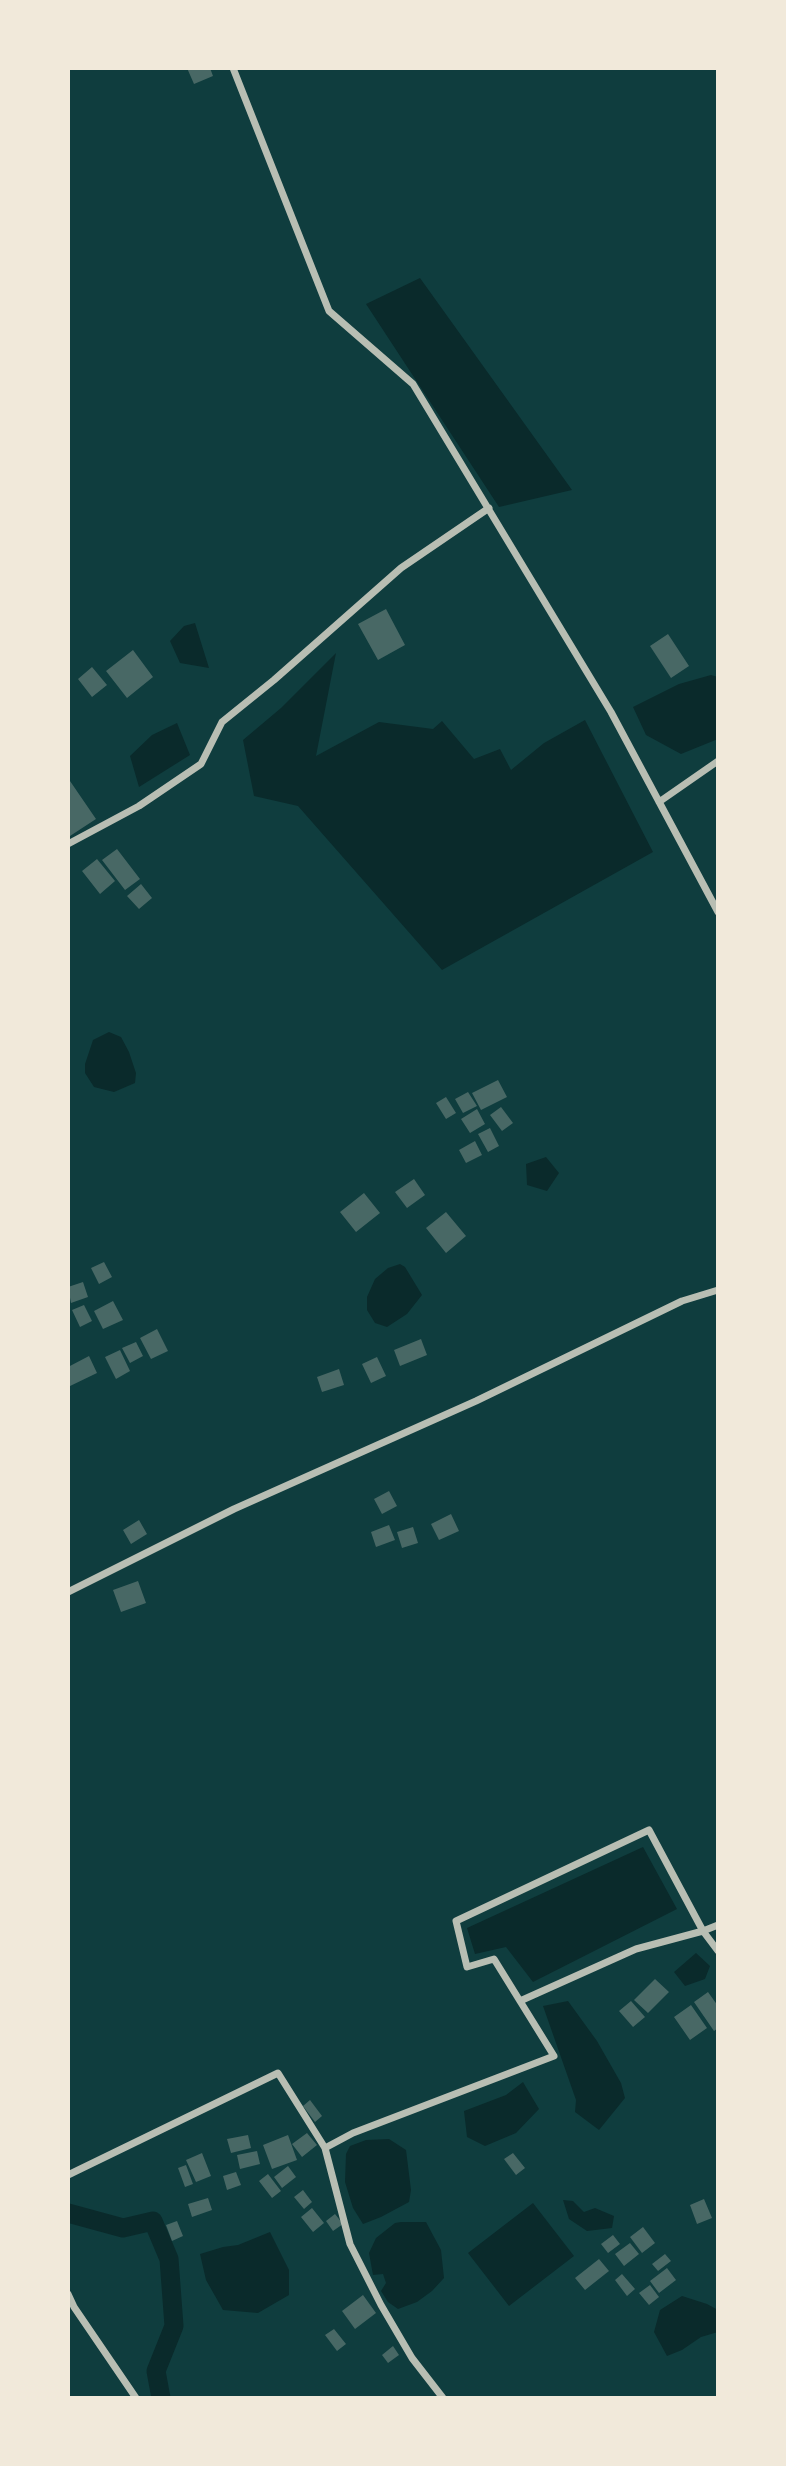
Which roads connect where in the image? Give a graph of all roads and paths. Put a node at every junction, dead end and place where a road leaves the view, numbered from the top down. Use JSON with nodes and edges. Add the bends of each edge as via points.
{"nodes":[{"id":1,"x":233,"y":68,"type":"edge"},
{"id":2,"x":489,"y":508,"type":"junction"},
{"id":3,"x":718,"y":761,"type":"edge"},
{"id":4,"x":659,"y":802,"type":"junction"},
{"id":5,"x":68,"y":844,"type":"edge"},
{"id":6,"x":718,"y":912,"type":"edge"},
{"id":7,"x":718,"y":1290,"type":"edge"},
{"id":8,"x":68,"y":1592,"type":"edge"},
{"id":9,"x":718,"y":1925,"type":"edge"},
{"id":10,"x":703,"y":1931,"type":"junction"},
{"id":11,"x":718,"y":1951,"type":"edge"},
{"id":12,"x":520,"y":2001,"type":"junction"},
{"id":13,"x":325,"y":2148,"type":"junction"},
{"id":14,"x":68,"y":2175,"type":"edge"},
{"id":15,"x":68,"y":2294,"type":"edge"},
{"id":16,"x":71,"y":2307,"type":"edge"},
{"id":17,"x":136,"y":2398,"type":"edge"},
{"id":18,"x":443,"y":2398,"type":"edge"}],
"edges":[{"from":1,"to":2,"type":"street","via":[[329,310],[413,384]]},
{"from":2,"to":4,"type":"street"},
{"from":2,"to":5,"type":"street","via":[[401,568],[222,722],[201,764],[139,806]]},
{"from":3,"to":4,"type":"street"},
{"from":4,"to":6,"type":"street"},
{"from":7,"to":8,"type":"street","via":[[682,1301],[476,1401],[234,1509]]},
{"from":9,"to":10,"type":"street"},
{"from":10,"to":11,"type":"street"},
{"from":10,"to":12,"type":"street","via":[[636,1950]]},
{"from":10,"to":12,"type":"street","via":[[649,1830],[456,1921],[467,1967],[494,1959]]},
{"from":12,"to":13,"type":"street","via":[[554,2056]]},
{"from":13,"to":14,"type":"street","via":[[278,2073]]},
{"from":13,"to":18,"type":"street","via":[[350,2244],[412,2358]]},
{"from":15,"to":16,"type":"street"},
{"from":16,"to":17,"type":"street"}]}
